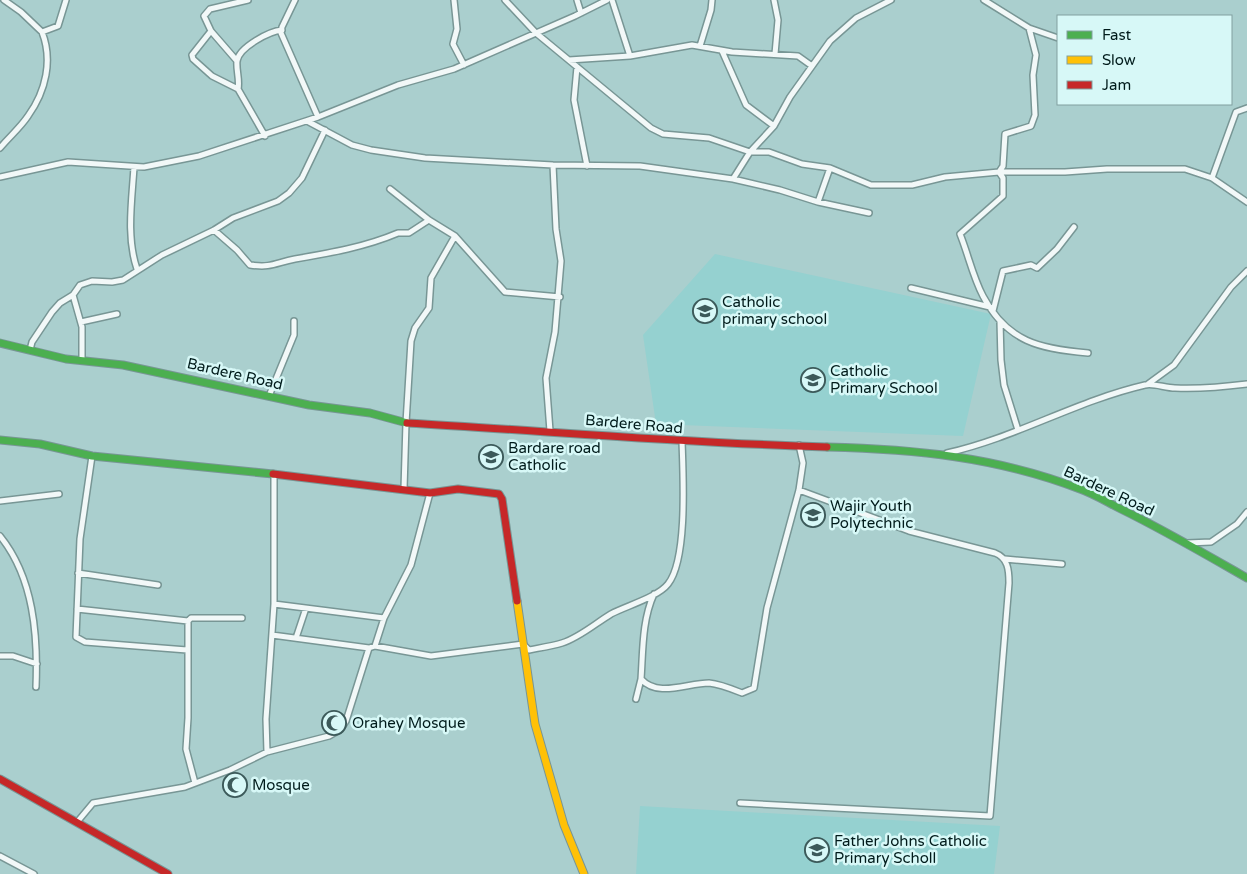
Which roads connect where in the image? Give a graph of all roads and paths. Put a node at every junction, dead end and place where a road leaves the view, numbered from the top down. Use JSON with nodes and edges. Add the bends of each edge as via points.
{"nodes":[{"id":1,"x":4,"y":0,"type":"edge"},
{"id":2,"x":66,"y":0,"type":"edge"},
{"id":3,"x":220,"y":0,"type":"edge"},
{"id":4,"x":248,"y":0,"type":"edge"},
{"id":5,"x":295,"y":0,"type":"edge"},
{"id":6,"x":454,"y":0,"type":"edge"},
{"id":7,"x":505,"y":0,"type":"edge"},
{"id":8,"x":577,"y":0,"type":"edge"},
{"id":9,"x":607,"y":0,"type":"edge"},
{"id":10,"x":612,"y":0,"type":"edge"},
{"id":11,"x":712,"y":0,"type":"edge"},
{"id":12,"x":774,"y":0,"type":"edge"},
{"id":13,"x":891,"y":0,"type":"edge"},
{"id":14,"x":984,"y":0,"type":"edge"},
{"id":15,"x":220,"y":7,"type":"junction"},
{"id":16,"x":581,"y":13,"type":"junction"},
{"id":17,"x":1029,"y":28,"type":"junction"},
{"id":18,"x":282,"y":30,"type":"junction"},
{"id":19,"x":211,"y":31,"type":"junction"},
{"id":20,"x":42,"y":32,"type":"junction"},
{"id":21,"x":536,"y":33,"type":"junction"},
{"id":22,"x":1057,"y":38,"type":"edge"},
{"id":23,"x":700,"y":46,"type":"junction"},
{"id":24,"x":722,"y":51,"type":"junction"},
{"id":25,"x":775,"y":54,"type":"junction"},
{"id":26,"x":630,"y":56,"type":"junction"},
{"id":27,"x":569,"y":60,"type":"junction"},
{"id":28,"x":237,"y":61,"type":"junction"},
{"id":29,"x":464,"y":64,"type":"junction"},
{"id":30,"x":812,"y":66,"type":"junction"},
{"id":31,"x":577,"y":68,"type":"junction"},
{"id":32,"x":238,"y":89,"type":"junction"},
{"id":33,"x":1247,"y":108,"type":"edge"},
{"id":34,"x":318,"y":117,"type":"junction"},
{"id":35,"x":307,"y":121,"type":"junction"},
{"id":36,"x":774,"y":126,"type":"junction"},
{"id":37,"x":325,"y":130,"type":"junction"},
{"id":38,"x":265,"y":136,"type":"junction"},
{"id":39,"x":0,"y":148,"type":"edge"},
{"id":40,"x":750,"y":152,"type":"junction"},
{"id":41,"x":553,"y":166,"type":"junction"},
{"id":42,"x":586,"y":166,"type":"junction"},
{"id":43,"x":134,"y":167,"type":"junction"},
{"id":44,"x":830,"y":168,"type":"junction"},
{"id":45,"x":999,"y":172,"type":"junction"},
{"id":46,"x":0,"y":176,"type":"edge"},
{"id":47,"x":1212,"y":178,"type":"junction"},
{"id":48,"x":732,"y":179,"type":"junction"},
{"id":49,"x":390,"y":189,"type":"dead end"},
{"id":50,"x":818,"y":202,"type":"junction"},
{"id":51,"x":1247,"y":202,"type":"edge"},
{"id":52,"x":869,"y":213,"type":"dead end"},
{"id":53,"x":429,"y":220,"type":"junction"},
{"id":54,"x":1074,"y":227,"type":"dead end"},
{"id":55,"x":214,"y":230,"type":"junction"},
{"id":56,"x":455,"y":236,"type":"junction"},
{"id":57,"x":137,"y":269,"type":"junction"},
{"id":58,"x":1247,"y":271,"type":"edge"},
{"id":59,"x":911,"y":288,"type":"dead end"},
{"id":60,"x":73,"y":295,"type":"junction"},
{"id":61,"x":560,"y":297,"type":"junction"},
{"id":62,"x":992,"y":309,"type":"junction"},
{"id":63,"x":117,"y":314,"type":"dead end"},
{"id":64,"x":294,"y":321,"type":"dead end"},
{"id":65,"x":1000,"y":321,"type":"junction"},
{"id":66,"x":81,"y":322,"type":"junction"},
{"id":67,"x":0,"y":343,"type":"edge"},
{"id":68,"x":30,"y":350,"type":"junction"},
{"id":69,"x":1088,"y":353,"type":"dead end"},
{"id":70,"x":82,"y":362,"type":"junction"},
{"id":71,"x":1148,"y":384,"type":"junction"},
{"id":72,"x":1247,"y":384,"type":"edge"},
{"id":73,"x":269,"y":396,"type":"junction"},
{"id":74,"x":406,"y":423,"type":"junction"},
{"id":75,"x":1018,"y":430,"type":"junction"},
{"id":76,"x":550,"y":431,"type":"junction"},
{"id":77,"x":0,"y":440,"type":"edge"},
{"id":78,"x":682,"y":441,"type":"junction"},
{"id":79,"x":799,"y":444,"type":"junction"},
{"id":80,"x":944,"y":454,"type":"junction"},
{"id":81,"x":92,"y":456,"type":"junction"},
{"id":82,"x":274,"y":474,"type":"junction"},
{"id":83,"x":404,"y":489,"type":"junction"},
{"id":84,"x":799,"y":490,"type":"junction"},
{"id":85,"x":430,"y":493,"type":"junction"},
{"id":86,"x":60,"y":494,"type":"dead end"},
{"id":87,"x":0,"y":501,"type":"edge"},
{"id":88,"x":1247,"y":512,"type":"edge"},
{"id":89,"x":0,"y":536,"type":"edge"},
{"id":90,"x":1184,"y":543,"type":"junction"},
{"id":91,"x":1005,"y":559,"type":"junction"},
{"id":92,"x":1062,"y":564,"type":"dead end"},
{"id":93,"x":78,"y":573,"type":"junction"},
{"id":94,"x":1247,"y":578,"type":"edge"},
{"id":95,"x":158,"y":585,"type":"dead end"},
{"id":96,"x":654,"y":594,"type":"junction"},
{"id":97,"x":274,"y":604,"type":"junction"},
{"id":98,"x":306,"y":608,"type":"junction"},
{"id":99,"x":78,"y":609,"type":"junction"},
{"id":100,"x":242,"y":618,"type":"dead end"},
{"id":101,"x":384,"y":618,"type":"junction"},
{"id":102,"x":188,"y":621,"type":"junction"},
{"id":103,"x":272,"y":635,"type":"junction"},
{"id":104,"x":296,"y":638,"type":"junction"},
{"id":105,"x":524,"y":644,"type":"junction"},
{"id":106,"x":375,"y":646,"type":"junction"},
{"id":107,"x":368,"y":648,"type":"junction"},
{"id":108,"x":187,"y":650,"type":"junction"},
{"id":109,"x":0,"y":656,"type":"edge"},
{"id":110,"x":37,"y":664,"type":"junction"},
{"id":111,"x":641,"y":678,"type":"junction"},
{"id":112,"x":36,"y":687,"type":"dead end"},
{"id":113,"x":636,"y":699,"type":"dead end"},
{"id":114,"x":267,"y":752,"type":"junction"},
{"id":115,"x":0,"y":779,"type":"edge"},
{"id":116,"x":195,"y":783,"type":"junction"},
{"id":117,"x":740,"y":803,"type":"dead end"},
{"id":118,"x":78,"y":821,"type":"junction"},
{"id":119,"x":0,"y":856,"type":"edge"},
{"id":120,"x":34,"y":874,"type":"edge"},
{"id":121,"x":168,"y":874,"type":"edge"},
{"id":122,"x":584,"y":874,"type":"edge"}],
"edges":[{"from":1,"to":20,"type":"street"},
{"from":2,"to":20,"type":"street","via":[[58,26]]},
{"from":3,"to":15,"type":"street"},
{"from":4,"to":15,"type":"street"},
{"from":5,"to":18,"type":"street"},
{"from":6,"to":29,"type":"street","via":[[457,28],[453,44]]},
{"from":7,"to":21,"type":"street"},
{"from":8,"to":16,"type":"street"},
{"from":9,"to":16,"type":"street"},
{"from":10,"to":26,"type":"street"},
{"from":11,"to":23,"type":"street"},
{"from":12,"to":25,"type":"street","via":[[778,20]]},
{"from":13,"to":30,"type":"street","via":[[840,30]]},
{"from":14,"to":17,"type":"street"},
{"from":15,"to":19,"type":"street","via":[[206,13],[205,21]]},
{"from":16,"to":21,"type":"street"},
{"from":17,"to":22,"type":"street"},
{"from":17,"to":45,"type":"street","via":[[1036,55],[1033,75],[1035,115],[1031,126],[1005,134],[1003,166]]},
{"from":18,"to":28,"type":"street","via":[[272,30],[261,36]]},
{"from":18,"to":34,"type":"street"},
{"from":19,"to":28,"type":"street"},
{"from":19,"to":32,"type":"street","via":[[192,59],[212,76]]},
{"from":20,"to":39,"type":"street","via":[[48,65],[42,85],[29,115]]},
{"from":21,"to":27,"type":"street"},
{"from":21,"to":29,"type":"street"},
{"from":23,"to":24,"type":"street"},
{"from":23,"to":26,"type":"street","via":[[682,46]]},
{"from":24,"to":25,"type":"street"},
{"from":24,"to":36,"type":"street","via":[[746,105]]},
{"from":25,"to":30,"type":"street","via":[[798,56]]},
{"from":26,"to":27,"type":"street"},
{"from":27,"to":31,"type":"street"},
{"from":28,"to":32,"type":"street"},
{"from":29,"to":34,"type":"street","via":[[398,85]]},
{"from":30,"to":36,"type":"street"},
{"from":31,"to":40,"type":"street","via":[[651,128],[663,134],[709,138]]},
{"from":31,"to":42,"type":"street","via":[[574,100]]},
{"from":32,"to":38,"type":"street"},
{"from":33,"to":47,"type":"street","via":[[1236,112]]},
{"from":34,"to":35,"type":"street"},
{"from":35,"to":37,"type":"street"},
{"from":35,"to":38,"type":"street"},
{"from":36,"to":40,"type":"street"},
{"from":37,"to":41,"type":"street","via":[[352,145],[407,156]]},
{"from":37,"to":55,"type":"street","via":[[302,178],[289,193]]},
{"from":38,"to":43,"type":"street","via":[[184,160]]},
{"from":40,"to":44,"type":"street","via":[[769,152],[802,164]]},
{"from":40,"to":48,"type":"street"},
{"from":41,"to":42,"type":"street"},
{"from":41,"to":61,"type":"street","via":[[556,229],[561,250]]},
{"from":42,"to":48,"type":"street","via":[[640,166]]},
{"from":43,"to":46,"type":"street","via":[[68,162]]},
{"from":43,"to":57,"type":"street","via":[[131,232]]},
{"from":44,"to":45,"type":"street","via":[[871,185],[890,186]]},
{"from":44,"to":50,"type":"street"},
{"from":45,"to":47,"type":"street","via":[[1186,168]]},
{"from":45,"to":62,"type":"street","via":[[1003,178],[1003,196],[960,234],[982,295]]},
{"from":47,"to":51,"type":"street"},
{"from":48,"to":50,"type":"street"},
{"from":49,"to":53,"type":"street"},
{"from":50,"to":52,"type":"street"},
{"from":53,"to":55,"type":"street","via":[[409,233],[398,233],[330,254],[267,267],[250,265]]},
{"from":53,"to":56,"type":"street"},
{"from":54,"to":62,"type":"street","via":[[1037,268],[1031,265],[1003,271]]},
{"from":55,"to":57,"type":"street"},
{"from":56,"to":61,"type":"street","via":[[505,292]]},
{"from":56,"to":74,"type":"street","via":[[434,270],[428,308],[413,333]]},
{"from":57,"to":60,"type":"street","via":[[118,281],[85,282]]},
{"from":58,"to":71,"type":"street","via":[[1231,287],[1174,365]]},
{"from":59,"to":62,"type":"street"},
{"from":60,"to":66,"type":"street"},
{"from":60,"to":68,"type":"street","via":[[52,312]]},
{"from":61,"to":76,"type":"street","via":[[546,378]]},
{"from":62,"to":65,"type":"street"},
{"from":63,"to":66,"type":"street"},
{"from":64,"to":73,"type":"street","via":[[294,336]]},
{"from":65,"to":69,"type":"street","via":[[1018,338],[1033,344]]},
{"from":65,"to":75,"type":"street","via":[[1004,385]]},
{"from":66,"to":70,"type":"street"},
{"from":67,"to":68,"type":"street","name":"Bardere Road"},
{"from":68,"to":70,"type":"street","name":"Bardere Road"},
{"from":70,"to":73,"type":"street","name":"Bardere Road","via":[[157,372]]},
{"from":71,"to":72,"type":"street","via":[[1210,389]]},
{"from":71,"to":75,"type":"street"},
{"from":73,"to":74,"type":"street","name":"Bardere Road","via":[[370,413]]},
{"from":74,"to":76,"type":"street","name":"Bardere Road"},
{"from":74,"to":83,"type":"street"},
{"from":75,"to":80,"type":"street","via":[[979,446]]},
{"from":76,"to":78,"type":"street","name":"Bardere Road"},
{"from":77,"to":81,"type":"street","via":[[40,444]]},
{"from":78,"to":79,"type":"street","name":"Bardere Road"},
{"from":78,"to":96,"type":"street","via":[[681,534],[677,563],[669,583]]},
{"from":79,"to":80,"type":"street","name":"Bardere Road"},
{"from":79,"to":84,"type":"street","via":[[803,463]]},
{"from":80,"to":90,"type":"street","name":"Bardere Road","via":[[1016,468],[1081,489]]},
{"from":81,"to":82,"type":"street"},
{"from":81,"to":93,"type":"street"},
{"from":82,"to":83,"type":"street"},
{"from":82,"to":97,"type":"street"},
{"from":83,"to":85,"type":"street"},
{"from":84,"to":91,"type":"street","via":[[909,530],[996,552]]},
{"from":84,"to":111,"type":"street","via":[[767,608],[754,688],[742,693],[707,683],[674,689],[645,683]]},
{"from":85,"to":101,"type":"street","via":[[412,565]]},
{"from":85,"to":105,"type":"street","via":[[458,489],[499,494]]},
{"from":86,"to":87,"type":"street"},
{"from":88,"to":90,"type":"street","via":[[1237,524],[1211,542]]},
{"from":89,"to":110,"type":"street","via":[[19,569],[29,601],[37,636]]},
{"from":90,"to":94,"type":"street","name":"Bardere Road"},
{"from":91,"to":92,"type":"street"},
{"from":91,"to":117,"type":"street","via":[[1009,582],[990,816]]},
{"from":93,"to":95,"type":"street"},
{"from":93,"to":99,"type":"street"},
{"from":96,"to":105,"type":"street","via":[[600,620],[564,643],[528,650]]},
{"from":96,"to":111,"type":"street","via":[[645,630]]},
{"from":97,"to":98,"type":"street"},
{"from":97,"to":103,"type":"street"},
{"from":98,"to":101,"type":"street"},
{"from":98,"to":104,"type":"street"},
{"from":99,"to":102,"type":"street"},
{"from":99,"to":108,"type":"street","via":[[75,632],[80,640]]},
{"from":100,"to":102,"type":"street","via":[[191,618]]},
{"from":101,"to":106,"type":"street"},
{"from":102,"to":108,"type":"street"},
{"from":103,"to":104,"type":"street"},
{"from":103,"to":114,"type":"street"},
{"from":104,"to":107,"type":"street"},
{"from":105,"to":106,"type":"street","via":[[431,656]]},
{"from":105,"to":122,"type":"street","via":[[535,724],[564,825]]},
{"from":106,"to":107,"type":"street"},
{"from":107,"to":114,"type":"street","via":[[341,729],[329,736]]},
{"from":108,"to":116,"type":"street","via":[[186,749]]},
{"from":109,"to":110,"type":"street","via":[[13,656]]},
{"from":110,"to":112,"type":"street"},
{"from":111,"to":113,"type":"street"},
{"from":114,"to":116,"type":"street"},
{"from":115,"to":118,"type":"street"},
{"from":116,"to":118,"type":"street","via":[[93,803]]},
{"from":118,"to":121,"type":"street"},
{"from":119,"to":120,"type":"street"}]}
